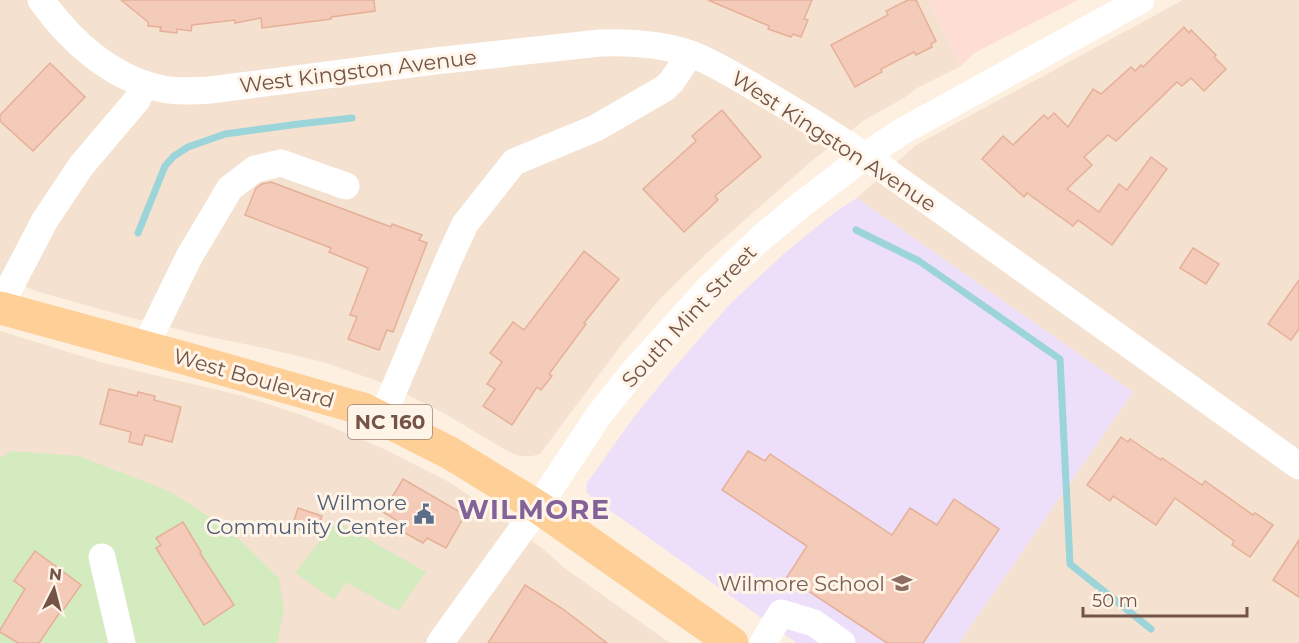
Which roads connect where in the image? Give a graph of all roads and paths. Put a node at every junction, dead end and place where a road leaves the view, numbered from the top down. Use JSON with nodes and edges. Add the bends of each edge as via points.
{"nodes":[{"id":1,"x":41,"y":0,"type":"edge"},
{"id":2,"x":1141,"y":0,"type":"edge"},
{"id":3,"x":690,"y":54,"type":"junction"},
{"id":4,"x":144,"y":84,"type":"junction"},
{"id":5,"x":865,"y":156,"type":"junction"},
{"id":6,"x":346,"y":186,"type":"dead end"},
{"id":7,"x":0,"y":307,"type":"edge"},
{"id":8,"x":145,"y":347,"type":"junction"},
{"id":9,"x":382,"y":418,"type":"junction"},
{"id":10,"x":1299,"y":466,"type":"edge"},
{"id":11,"x":538,"y":507,"type":"junction"},
{"id":12,"x":102,"y":557,"type":"dead end"},
{"id":13,"x":122,"y":643,"type":"edge"},
{"id":14,"x":440,"y":643,"type":"edge"},
{"id":15,"x":732,"y":643,"type":"edge"},
{"id":16,"x":763,"y":643,"type":"edge"},
{"id":17,"x":842,"y":643,"type":"edge"}],
"edges":[{"from":1,"to":4,"type":"street","name":"West Kingston Avenue","via":[[95,57]]},
{"from":2,"to":5,"type":"street","name":"South Mint Street","via":[[901,132]]},
{"from":3,"to":4,"type":"street","name":"West Kingston Avenue","via":[[655,45],[600,43],[210,90],[179,91]]},
{"from":3,"to":5,"type":"street","name":"West Kingston Avenue","via":[[723,69]]},
{"from":3,"to":9,"type":"street","via":[[665,88],[596,128],[513,162],[465,224]]},
{"from":4,"to":7,"type":"street","via":[[137,100],[81,166],[45,220]]},
{"from":5,"to":10,"type":"street","name":"West Kingston Avenue"},
{"from":5,"to":11,"type":"street","name":"South Mint Street","via":[[765,235],[707,290],[599,415]]},
{"from":6,"to":8,"type":"street","via":[[281,163],[255,169],[230,188],[189,257]]},
{"from":7,"to":8,"type":"main road","name":"West Boulevard","number":"NC 160"},
{"from":8,"to":9,"type":"main road","name":"West Boulevard","number":"NC 160","via":[[363,409]]},
{"from":9,"to":11,"type":"main road","name":"West Boulevard","number":"NC 160","via":[[450,453]]},
{"from":11,"to":14,"type":"street","name":"South Mint Street"},
{"from":11,"to":15,"type":"main road","name":"West Boulevard","number":"NC 160"},
{"from":12,"to":13,"type":"street"},
{"from":16,"to":17,"type":"street","via":[[781,614],[814,623]]}]}
